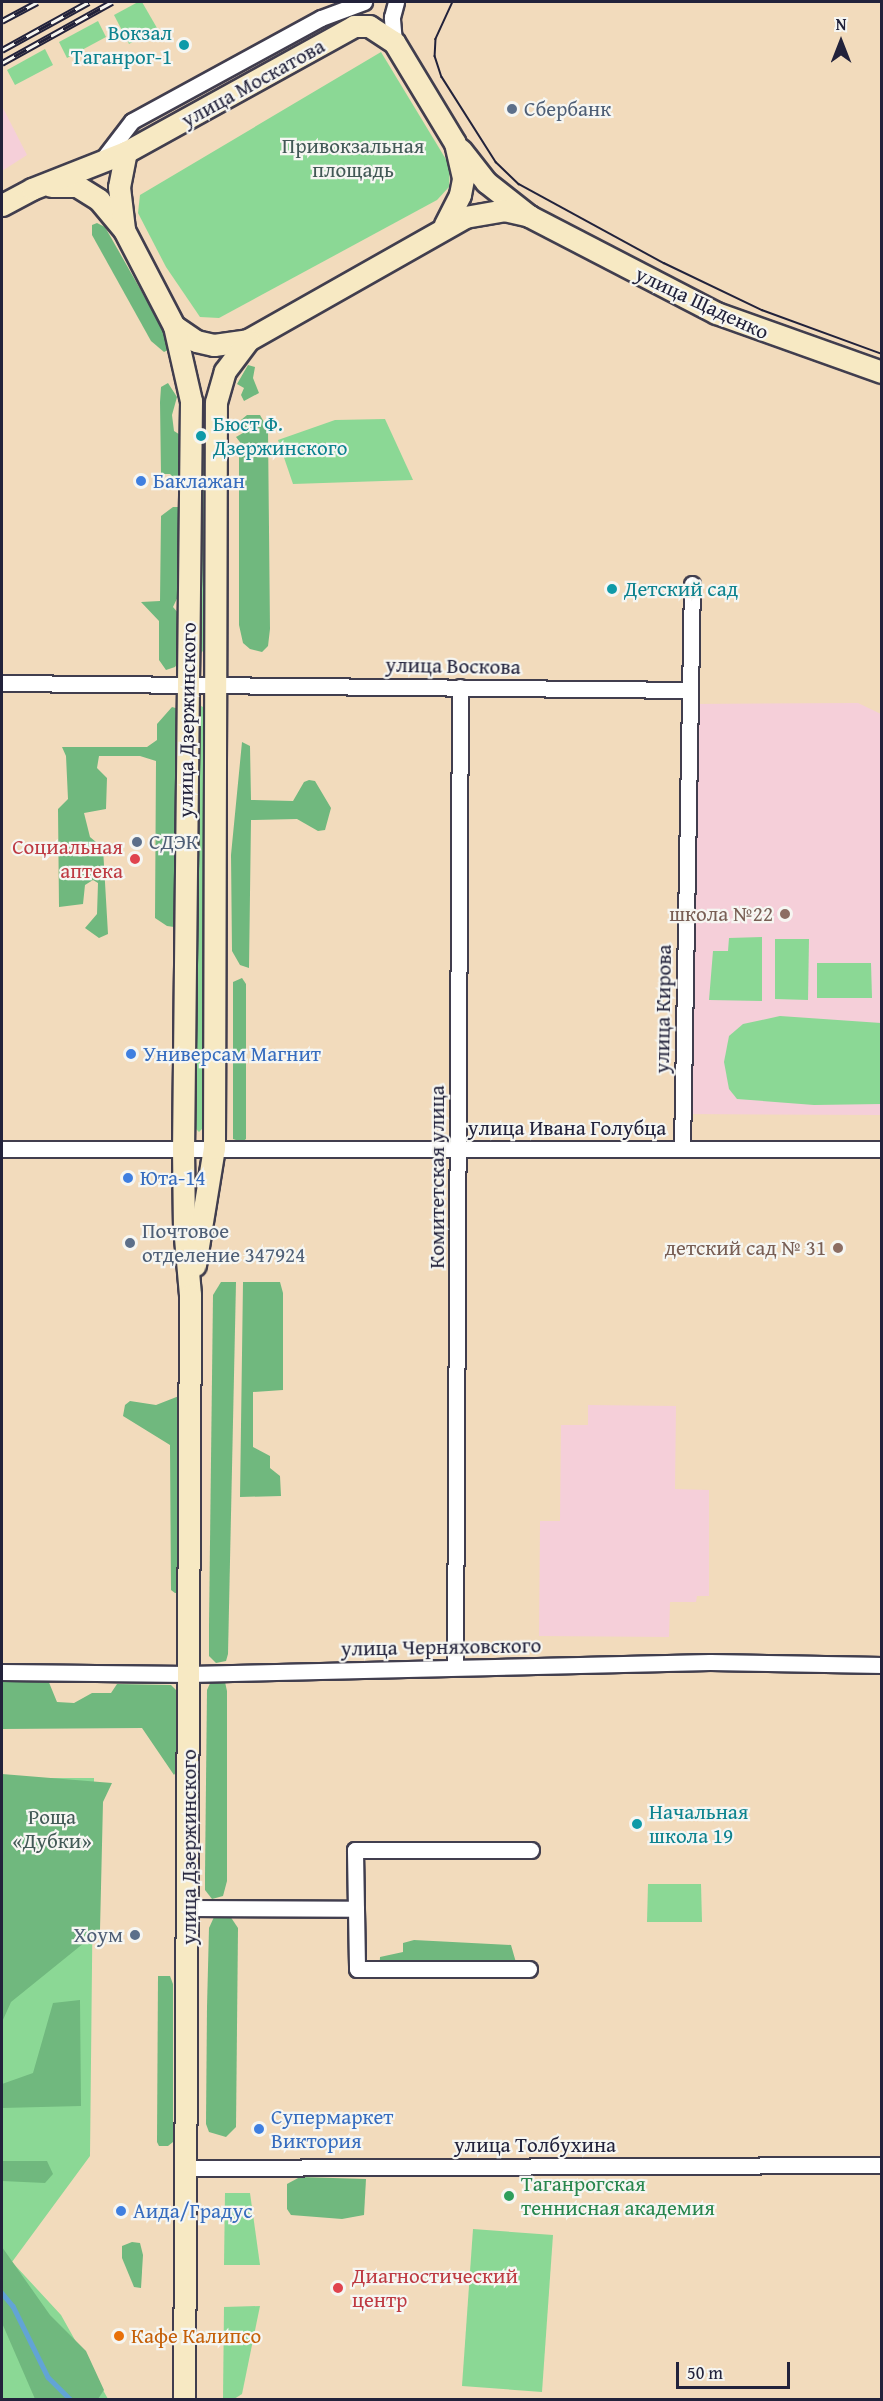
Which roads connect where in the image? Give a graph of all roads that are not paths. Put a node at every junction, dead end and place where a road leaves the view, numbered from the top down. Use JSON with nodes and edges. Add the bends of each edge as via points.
{"nodes":[{"id":1,"x":366,"y":2,"type":"edge"},
{"id":2,"x":396,"y":2,"type":"edge"},
{"id":3,"x":354,"y":26,"type":"junction"},
{"id":4,"x":394,"y":42,"type":"junction"},
{"id":5,"x":132,"y":120,"type":"junction"},
{"id":6,"x":456,"y":142,"type":"junction"},
{"id":7,"x":126,"y":152,"type":"junction"},
{"id":8,"x":102,"y":160,"type":"junction"},
{"id":9,"x":32,"y":189,"type":"junction"},
{"id":10,"x":2,"y":206,"type":"edge"},
{"id":11,"x":529,"y":216,"type":"junction"},
{"id":12,"x":445,"y":225,"type":"junction"},
{"id":13,"x":124,"y":230,"type":"junction"},
{"id":14,"x":174,"y":326,"type":"junction"},
{"id":15,"x":248,"y":340,"type":"junction"},
{"id":16,"x":882,"y":372,"type":"edge"},
{"id":17,"x":692,"y":584,"type":"dead end"},
{"id":18,"x":2,"y":683,"type":"edge"},
{"id":19,"x":187,"y":684,"type":"junction"},
{"id":20,"x":218,"y":684,"type":"junction"},
{"id":21,"x":460,"y":687,"type":"junction"},
{"id":22,"x":689,"y":690,"type":"junction"},
{"id":23,"x":183,"y":1148,"type":"junction"},
{"id":24,"x":214,"y":1148,"type":"junction"},
{"id":25,"x":2,"y":1149,"type":"edge"},
{"id":26,"x":458,"y":1149,"type":"junction"},
{"id":27,"x":682,"y":1149,"type":"junction"},
{"id":28,"x":882,"y":1149,"type":"edge"},
{"id":29,"x":190,"y":1295,"type":"junction"},
{"id":30,"x":882,"y":1665,"type":"edge"},
{"id":31,"x":455,"y":1667,"type":"junction"},
{"id":32,"x":2,"y":1672,"type":"edge"},
{"id":33,"x":189,"y":1674,"type":"junction"},
{"id":34,"x":531,"y":1850,"type":"dead end"},
{"id":35,"x":189,"y":1908,"type":"junction"},
{"id":36,"x":356,"y":1909,"type":"junction"},
{"id":37,"x":529,"y":1969,"type":"dead end"},
{"id":38,"x":882,"y":2165,"type":"edge"},
{"id":39,"x":188,"y":2168,"type":"junction"},
{"id":40,"x":184,"y":2400,"type":"edge"}],
"edges":[{"from":1,"to":3,"type":"street","name":"улица Москатова"},
{"from":1,"to":5,"type":"street","name":"улица Москатова","via":[[321,18]]},
{"from":2,"to":4,"type":"street","via":[[392,17]]},
{"from":3,"to":4,"type":"main road","via":[[369,26]]},
{"from":3,"to":7,"type":"main road","name":"улица Москатова"},
{"from":4,"to":6,"type":"main road"},
{"from":5,"to":7,"type":"street"},
{"from":5,"to":8,"type":"street","name":"улица Москатова"},
{"from":6,"to":11,"type":"main road","name":"улица Щаденко","via":[[486,182]]},
{"from":6,"to":12,"type":"main road","via":[[463,179],[460,195]]},
{"from":7,"to":8,"type":"main road","name":"улица Москатова"},
{"from":7,"to":13,"type":"main road","via":[[119,187]]},
{"from":8,"to":9,"type":"main road","name":"улица Москатова"},
{"from":9,"to":10,"type":"main road","name":"улица Москатова"},
{"from":9,"to":13,"type":"main road","via":[[66,184],[85,189]]},
{"from":11,"to":12,"type":"main road","name":"улица Щаденко","via":[[504,210],[484,212]]},
{"from":11,"to":16,"type":"main road","name":"улица Щаденко","via":[[716,313]]},
{"from":12,"to":15,"type":"main road"},
{"from":13,"to":14,"type":"main road"},
{"from":14,"to":15,"type":"main road","via":[[196,341],[213,345]]},
{"from":14,"to":19,"type":"main road","name":"улица Дзержинского","via":[[191,400]]},
{"from":15,"to":20,"type":"main road","name":"улица Дзержинского","via":[[225,371],[216,402]]},
{"from":17,"to":22,"type":"street","name":"улица Кирова"},
{"from":18,"to":19,"type":"street"},
{"from":19,"to":20,"type":"street","name":"улица Воскова"},
{"from":19,"to":23,"type":"main road","name":"улица Дзержинского"},
{"from":20,"to":21,"type":"street","name":"улица Воскова"},
{"from":20,"to":24,"type":"main road","name":"улица Дзержинского"},
{"from":21,"to":22,"type":"street","name":"улица Воскова"},
{"from":21,"to":26,"type":"street","name":"Комитетская улица"},
{"from":22,"to":27,"type":"street","name":"улица Кирова"},
{"from":23,"to":24,"type":"street","name":"улица Ивана Голубца"},
{"from":23,"to":25,"type":"street","name":"улица Ивана Голубца"},
{"from":23,"to":29,"type":"main road","name":"улица Дзержинского"},
{"from":24,"to":26,"type":"street","name":"улица Ивана Голубца"},
{"from":24,"to":29,"type":"main road","name":"улица Дзержинского"},
{"from":26,"to":27,"type":"street","name":"улица Ивана Голубца"},
{"from":26,"to":31,"type":"street","name":"Комитетская улица"},
{"from":27,"to":28,"type":"street","name":"улица Ивана Голубца"},
{"from":29,"to":33,"type":"main road","name":"улица Дзержинского"},
{"from":30,"to":31,"type":"street","name":"улица Черняховского","via":[[710,1662]]},
{"from":31,"to":33,"type":"street","name":"улица Черняховского"},
{"from":32,"to":33,"type":"street","name":"улица Черняховского"},
{"from":33,"to":35,"type":"main road","name":"улица Дзержинского"},
{"from":34,"to":36,"type":"street","via":[[355,1850]]},
{"from":35,"to":36,"type":"street"},
{"from":35,"to":39,"type":"main road","name":"улица Дзержинского"},
{"from":36,"to":37,"type":"street","via":[[357,1969]]},
{"from":38,"to":39,"type":"street","name":"улица Толбухина"},
{"from":39,"to":40,"type":"main road","name":"улица Дзержинского"}]}
